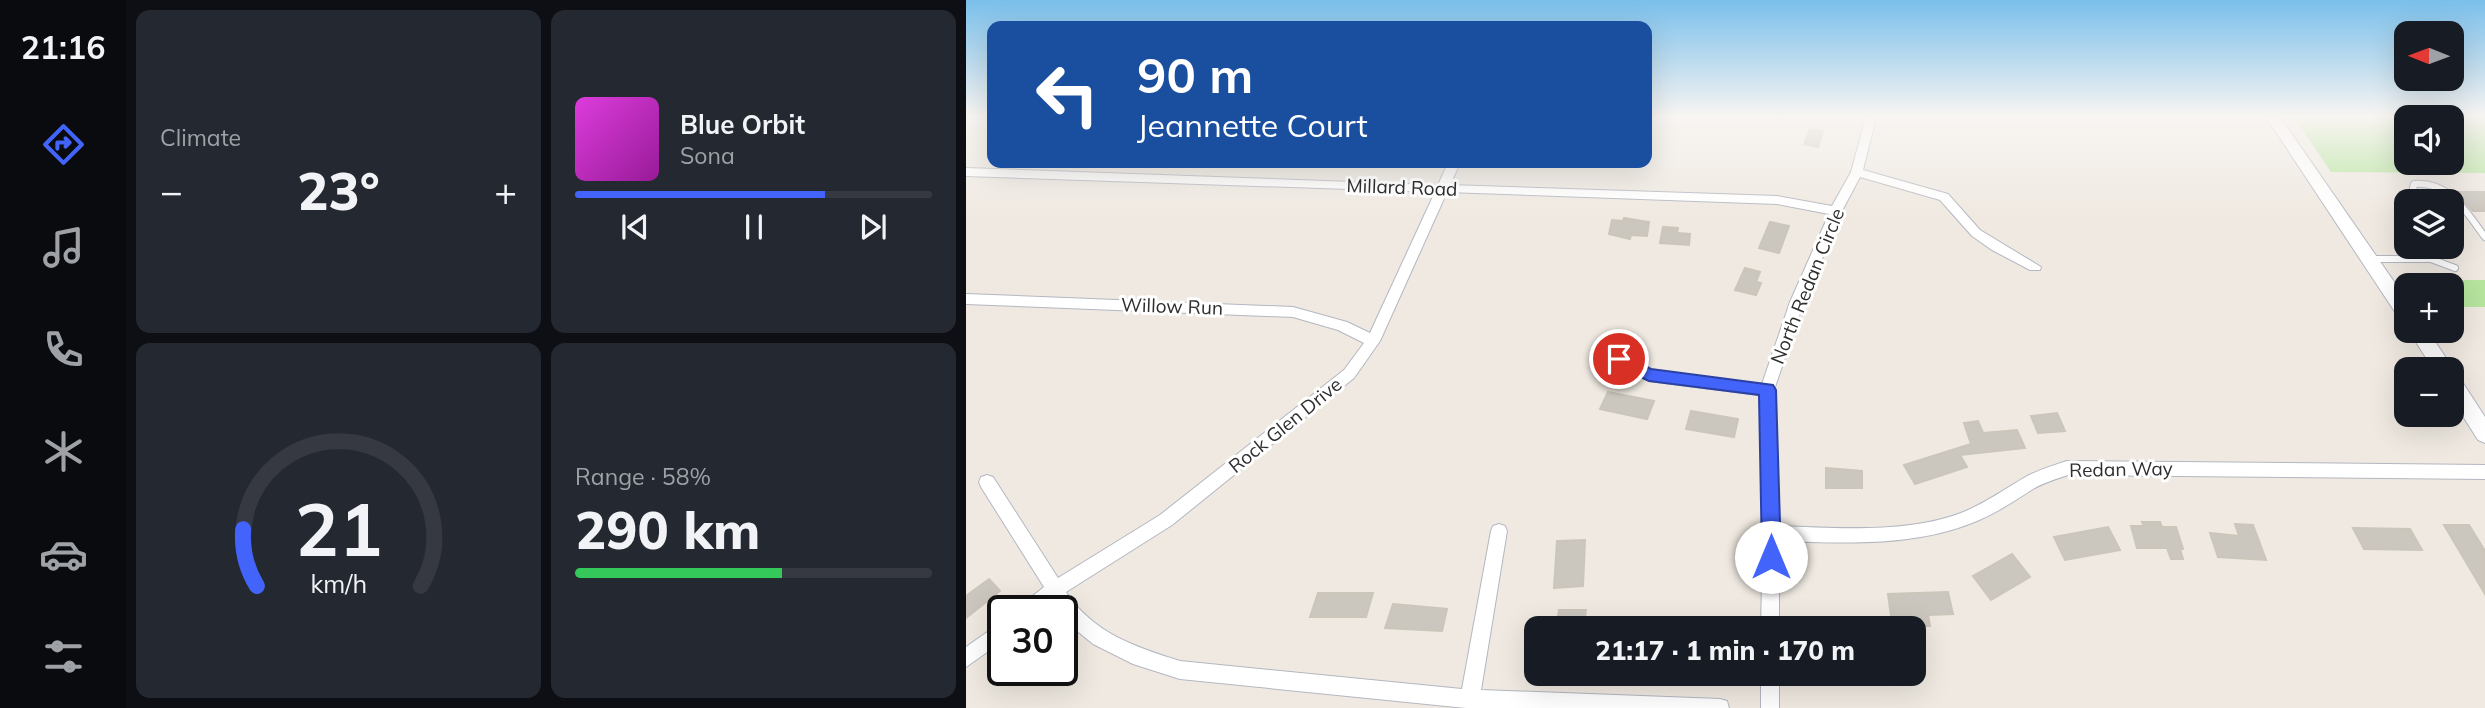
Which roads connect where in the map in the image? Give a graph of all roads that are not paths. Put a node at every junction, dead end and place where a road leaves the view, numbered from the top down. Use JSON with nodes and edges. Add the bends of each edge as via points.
{"nodes":[{"id":1,"x":1863,"y":150,"type":"edge"},
{"id":2,"x":2296,"y":150,"type":"edge"},
{"id":3,"x":1452,"y":168,"type":"edge"},
{"id":4,"x":966,"y":172,"type":"edge"},
{"id":5,"x":1857,"y":172,"type":"junction"},
{"id":6,"x":1443,"y":188,"type":"junction"},
{"id":7,"x":2414,"y":189,"type":"edge"},
{"id":8,"x":2446,"y":189,"type":"edge"},
{"id":9,"x":1836,"y":211,"type":"junction"},
{"id":10,"x":2464,"y":211,"type":"edge"},
{"id":11,"x":2485,"y":237,"type":"edge"},
{"id":12,"x":2371,"y":259,"type":"junction"},
{"id":13,"x":2394,"y":259,"type":"edge"},
{"id":14,"x":2431,"y":259,"type":"edge"},
{"id":15,"x":2035,"y":267,"type":"dead end"},
{"id":16,"x":2455,"y":268,"type":"dead end"},
{"id":17,"x":2394,"y":294,"type":"edge"},
{"id":18,"x":966,"y":299,"type":"edge"},
{"id":19,"x":1373,"y":341,"type":"junction"},
{"id":20,"x":1619,"y":359,"type":"dead end"},
{"id":21,"x":1767,"y":390,"type":"junction"},
{"id":22,"x":2464,"y":402,"type":"edge"},
{"id":23,"x":2485,"y":434,"type":"edge"},
{"id":24,"x":2485,"y":472,"type":"edge"},
{"id":25,"x":987,"y":482,"type":"dead end"},
{"id":26,"x":1499,"y":531,"type":"dead end"},
{"id":27,"x":1771,"y":533,"type":"junction"},
{"id":28,"x":1054,"y":590,"type":"junction"},
{"id":29,"x":1048,"y":595,"type":"edge"},
{"id":30,"x":1770,"y":616,"type":"edge"},
{"id":31,"x":987,"y":642,"type":"edge"},
{"id":32,"x":966,"y":658,"type":"edge"},
{"id":33,"x":1770,"y":686,"type":"edge"},
{"id":34,"x":1470,"y":698,"type":"junction"},
{"id":35,"x":1720,"y":708,"type":"edge"},
{"id":36,"x":1770,"y":708,"type":"edge"}],
"edges":[{"from":1,"to":5,"type":"street","name":"North Redan Circle"},
{"from":2,"to":12,"type":"main road"},
{"from":3,"to":6,"type":"street","name":"Rock Glen Drive"},
{"from":4,"to":6,"type":"street","name":"Millard Road"},
{"from":5,"to":9,"type":"street","name":"North Redan Circle"},
{"from":5,"to":15,"type":"street","via":[[1944,197],[1976,233]]},
{"from":6,"to":9,"type":"street","name":"Millard Road","via":[[1777,200]]},
{"from":6,"to":19,"type":"street","name":"Rock Glen Drive"},
{"from":7,"to":8,"type":"lane","via":[[2414,184],[2429,183]]},
{"from":9,"to":21,"type":"street","name":"North Redan Circle","via":[[1797,302]]},
{"from":10,"to":11,"type":"lane"},
{"from":12,"to":13,"type":"lane"},
{"from":12,"to":17,"type":"main road"},
{"from":14,"to":16,"type":"lane"},
{"from":18,"to":19,"type":"street","name":"Willow Run","via":[[1293,312],[1342,326]]},
{"from":19,"to":28,"type":"street","name":"Rock Glen Drive","via":[[1349,374],[1211,485],[1166,520]]},
{"from":20,"to":21,"type":"street","via":[[1649,375]]},
{"from":21,"to":27,"type":"street","name":"North Redan Circle"},
{"from":22,"to":23,"type":"main road"},
{"from":24,"to":27,"type":"street","name":"Redan Way","via":[[2067,468],[2029,483],[1969,517],[1935,528],[1830,535]]},
{"from":25,"to":28,"type":"street"},
{"from":26,"to":34,"type":"street"},
{"from":27,"to":30,"type":"street","name":"North Redan Circle"},
{"from":28,"to":29,"type":"street","name":"Rock Glen Drive"},
{"from":28,"to":34,"type":"street","via":[[1071,615],[1099,638],[1180,670]]},
{"from":31,"to":32,"type":"street"},
{"from":33,"to":36,"type":"street"},
{"from":34,"to":35,"type":"street"}]}
